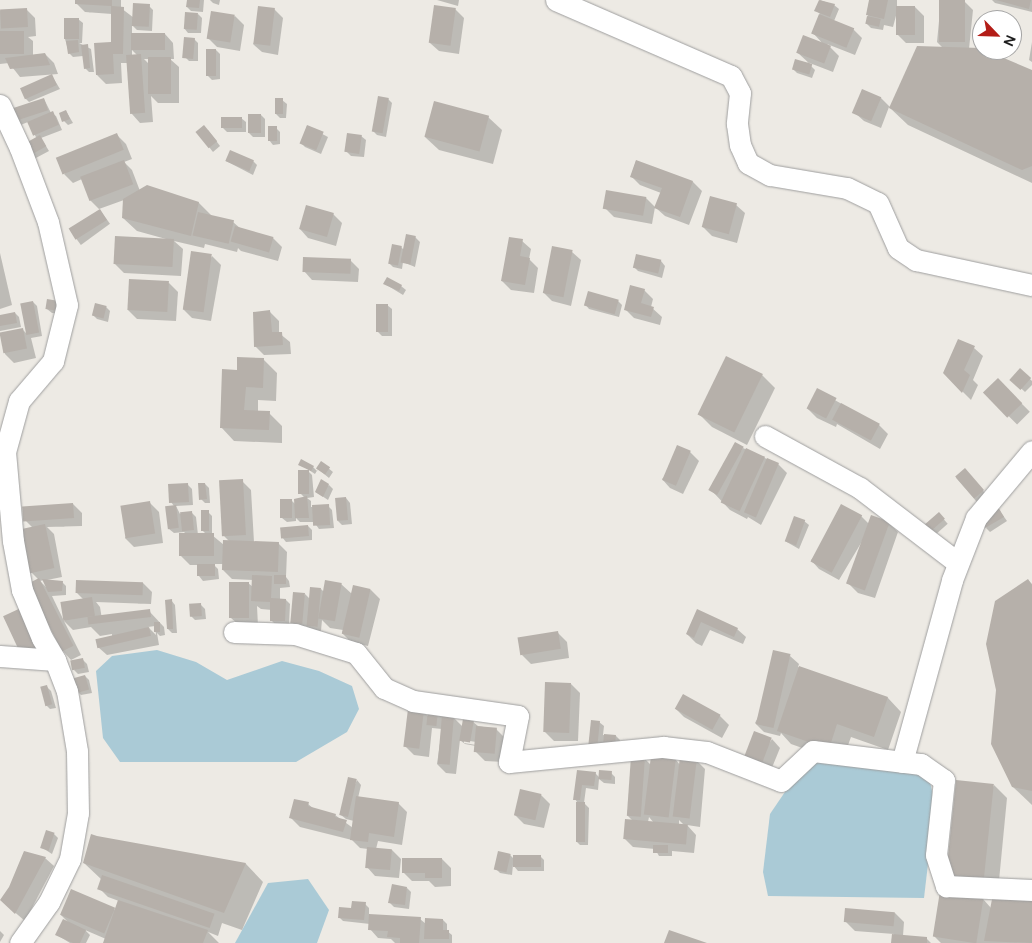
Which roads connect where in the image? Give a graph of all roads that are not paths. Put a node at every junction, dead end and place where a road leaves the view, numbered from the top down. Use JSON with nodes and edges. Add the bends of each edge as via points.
{"nodes":[{"id":1,"x":556,"y":0,"type":"edge"},
{"id":2,"x":0,"y":105,"type":"edge"},
{"id":3,"x":1032,"y":285,"type":"edge"},
{"id":4,"x":765,"y":436,"type":"dead end"},
{"id":5,"x":1032,"y":451,"type":"edge"},
{"id":6,"x":958,"y":563,"type":"junction"},
{"id":7,"x":234,"y":632,"type":"dead end"},
{"id":8,"x":0,"y":656,"type":"edge"},
{"id":9,"x":55,"y":660,"type":"junction"},
{"id":10,"x":902,"y":762,"type":"junction"},
{"id":11,"x":1032,"y":890,"type":"edge"},
{"id":12,"x":20,"y":943,"type":"edge"}],
"edges":[{"from":1,"to":3,"type":"street","via":[[731,76],[740,93],[737,124],[740,144],[748,163],[770,174],[847,188],[878,203],[898,248],[916,260]]},
{"from":2,"to":9,"type":"street","via":[[48,222],[66,305],[53,361],[19,400],[5,452],[13,541],[22,590]]},
{"from":4,"to":6,"type":"street","via":[[860,488]]},
{"from":5,"to":6,"type":"street","via":[[976,518]]},
{"from":6,"to":10,"type":"street"},
{"from":7,"to":10,"type":"street","via":[[295,634],[356,653],[384,688],[413,702],[518,716],[509,762],[663,747],[707,752],[781,781],[813,750]]},
{"from":8,"to":9,"type":"street"},
{"from":9,"to":12,"type":"street","via":[[67,691],[77,751],[78,812],[70,859],[49,902]]},
{"from":10,"to":11,"type":"street","via":[[921,764],[944,780],[936,855],[946,886]]}]}
